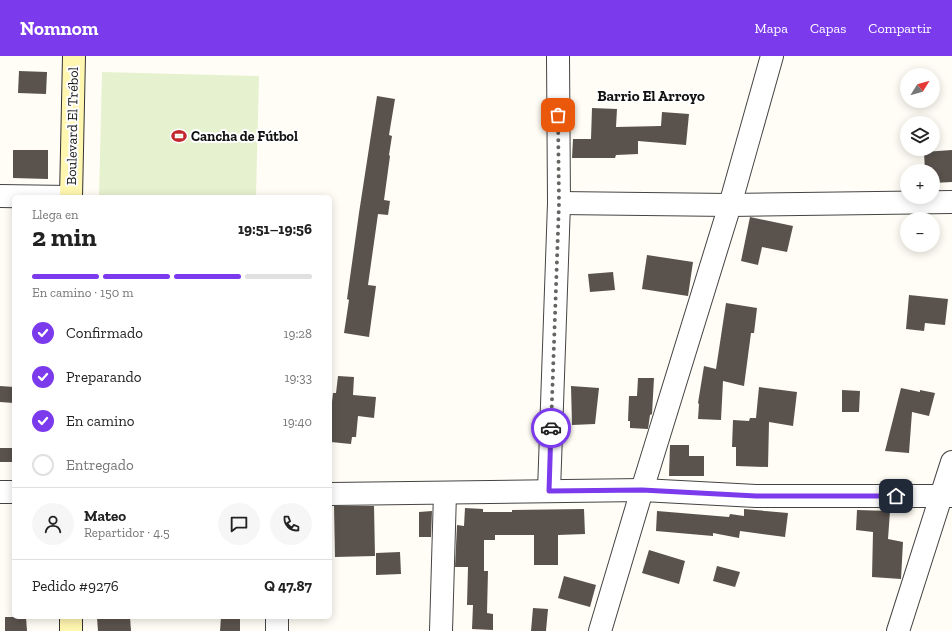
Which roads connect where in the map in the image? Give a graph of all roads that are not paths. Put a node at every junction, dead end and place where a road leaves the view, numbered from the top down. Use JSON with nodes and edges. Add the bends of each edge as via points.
{"nodes":[{"id":1,"x":74,"y":56,"type":"edge"},
{"id":2,"x":558,"y":56,"type":"edge"},
{"id":3,"x":772,"y":56,"type":"edge"},
{"id":4,"x":71,"y":195,"type":"edge"},
{"id":5,"x":0,"y":196,"type":"edge"},
{"id":6,"x":12,"y":196,"type":"edge"},
{"id":7,"x":952,"y":202,"type":"edge"},
{"id":8,"x":559,"y":203,"type":"junction"},
{"id":9,"x":730,"y":205,"type":"junction"},
{"id":10,"x":952,"y":462,"type":"edge"},
{"id":11,"x":642,"y":490,"type":"junction"},
{"id":12,"x":549,"y":491,"type":"junction"},
{"id":13,"x":0,"y":492,"type":"edge"},
{"id":14,"x":12,"y":492,"type":"edge"},
{"id":15,"x":332,"y":494,"type":"edge"},
{"id":16,"x":444,"y":494,"type":"junction"},
{"id":17,"x":947,"y":496,"type":"edge"},
{"id":18,"x":71,"y":619,"type":"edge"},
{"id":19,"x":277,"y":619,"type":"edge"},
{"id":20,"x":71,"y":631,"type":"edge"},
{"id":21,"x":278,"y":631,"type":"edge"},
{"id":22,"x":441,"y":631,"type":"edge"},
{"id":23,"x":600,"y":631,"type":"edge"},
{"id":24,"x":898,"y":631,"type":"edge"}],
"edges":[{"from":1,"to":4,"type":"main road","name":"Boulevard El Trébol"},
{"from":2,"to":8,"type":"street"},
{"from":3,"to":9,"type":"street"},
{"from":5,"to":6,"type":"street"},
{"from":7,"to":9,"type":"street"},
{"from":8,"to":9,"type":"street"},
{"from":8,"to":12,"type":"street"},
{"from":9,"to":11,"type":"street"},
{"from":10,"to":17,"type":"street"},
{"from":11,"to":12,"type":"street"},
{"from":11,"to":17,"type":"street","via":[[756,496]]},
{"from":11,"to":23,"type":"street"},
{"from":12,"to":16,"type":"street"},
{"from":13,"to":14,"type":"street"},
{"from":15,"to":16,"type":"street"},
{"from":16,"to":22,"type":"street"},
{"from":17,"to":24,"type":"street"},
{"from":18,"to":20,"type":"main road"},
{"from":19,"to":21,"type":"street"}]}
